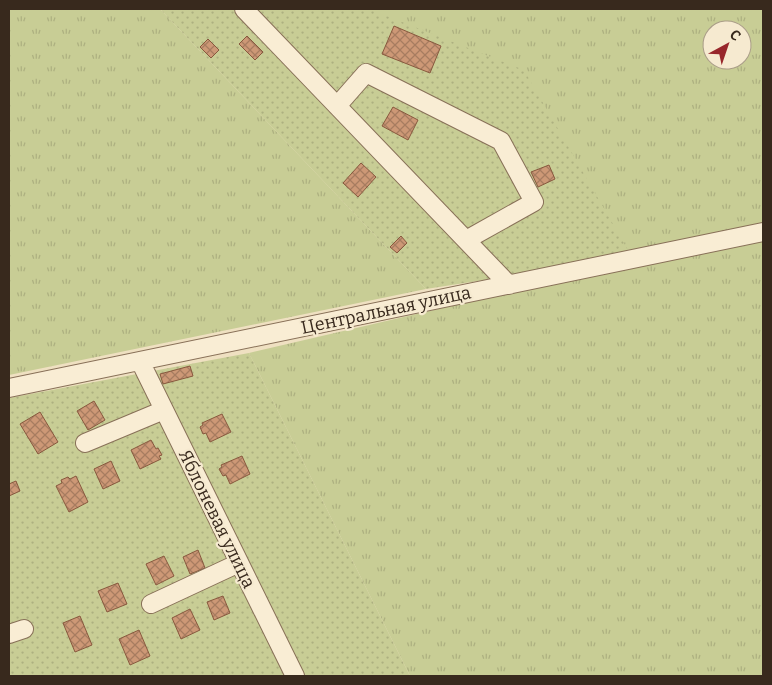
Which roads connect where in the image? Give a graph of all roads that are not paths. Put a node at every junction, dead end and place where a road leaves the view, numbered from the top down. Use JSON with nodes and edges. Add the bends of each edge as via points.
{"nodes":[{"id":1,"x":244,"y":9,"type":"edge"},
{"id":2,"x":337,"y":106,"type":"junction"},
{"id":3,"x":763,"y":232,"type":"edge"},
{"id":4,"x":466,"y":240,"type":"junction"},
{"id":5,"x":509,"y":285,"type":"junction"},
{"id":6,"x":140,"y":361,"type":"junction"},
{"id":7,"x":9,"y":388,"type":"edge"},
{"id":8,"x":164,"y":410,"type":"junction"},
{"id":9,"x":85,"y":443,"type":"dead end"},
{"id":10,"x":239,"y":563,"type":"junction"},
{"id":11,"x":151,"y":604,"type":"dead end"},
{"id":12,"x":295,"y":676,"type":"edge"}],
"edges":[{"from":1,"to":2,"type":"street"},
{"from":2,"to":4,"type":"street"},
{"from":2,"to":4,"type":"street","via":[[366,73],[501,141],[534,202]]},
{"from":3,"to":5,"type":"street","name":"Центральная улица"},
{"from":4,"to":5,"type":"street"},
{"from":5,"to":6,"type":"street","name":"Центральная улица"},
{"from":6,"to":7,"type":"street","name":"Центральная улица"},
{"from":6,"to":8,"type":"street","name":"Яблоневая улица"},
{"from":8,"to":9,"type":"street"},
{"from":8,"to":10,"type":"street","name":"Яблоневая улица"},
{"from":10,"to":11,"type":"street"},
{"from":10,"to":12,"type":"street","name":"Яблоневая улица"}]}
